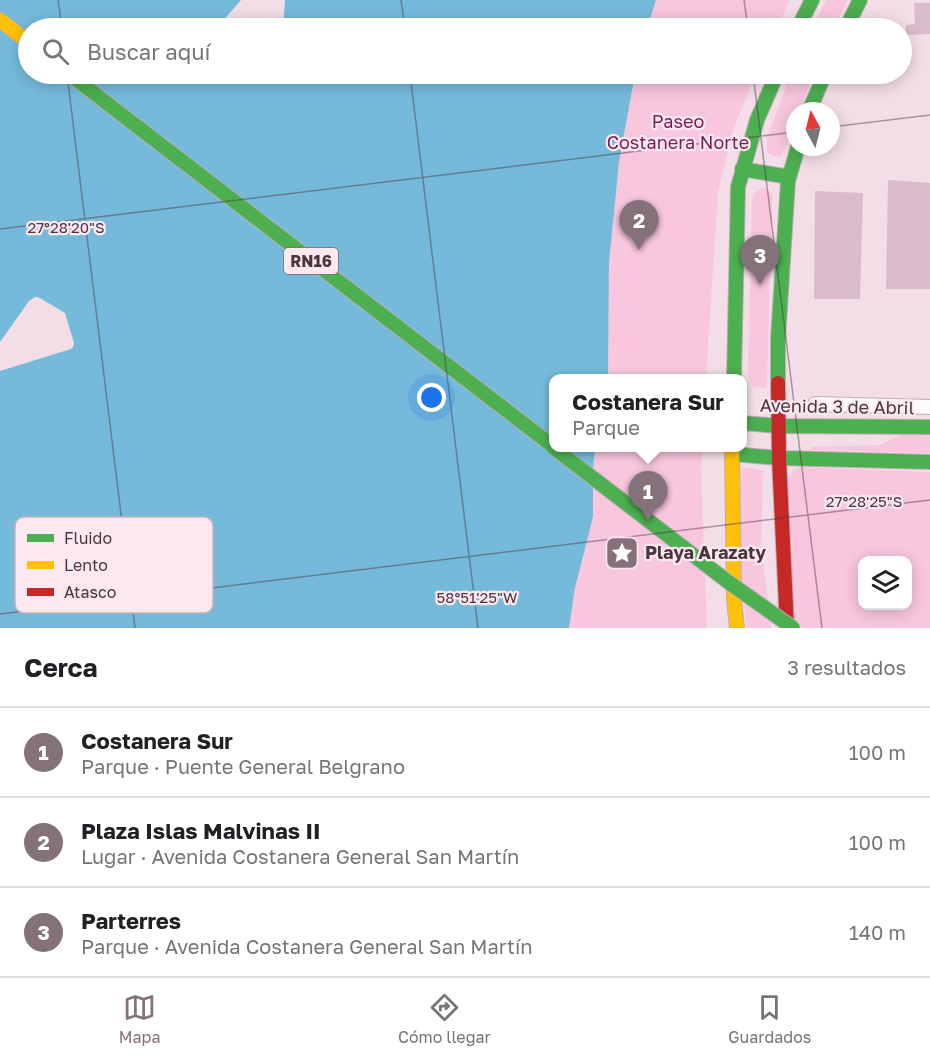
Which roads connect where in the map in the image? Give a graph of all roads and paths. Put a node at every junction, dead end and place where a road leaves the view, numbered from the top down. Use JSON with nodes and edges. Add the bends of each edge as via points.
{"nodes":[{"id":1,"x":812,"y":0,"type":"edge"},
{"id":2,"x":860,"y":0,"type":"edge"},
{"id":3,"x":803,"y":18,"type":"edge"},
{"id":4,"x":851,"y":18,"type":"edge"},
{"id":5,"x":0,"y":20,"type":"edge"},
{"id":6,"x":18,"y":34,"type":"edge"},
{"id":7,"x":82,"y":84,"type":"edge"},
{"id":8,"x":773,"y":84,"type":"edge"},
{"id":9,"x":821,"y":84,"type":"edge"},
{"id":10,"x":813,"y":102,"type":"edge"},
{"id":11,"x":795,"y":156,"type":"edge"},
{"id":12,"x":742,"y":168,"type":"junction"},
{"id":13,"x":789,"y":177,"type":"junction"},
{"id":14,"x":734,"y":374,"type":"edge"},
{"id":15,"x":815,"y":404,"type":"dead end"},
{"id":16,"x":930,"y":406,"type":"edge"},
{"id":17,"x":747,"y":423,"type":"edge"},
{"id":18,"x":778,"y":426,"type":"junction"},
{"id":19,"x":930,"y":427,"type":"edge"},
{"id":20,"x":549,"y":443,"type":"edge"},
{"id":21,"x":560,"y":452,"type":"edge"},
{"id":22,"x":732,"y":452,"type":"edge"},
{"id":23,"x":739,"y":452,"type":"edge"},
{"id":24,"x":779,"y":458,"type":"junction"},
{"id":25,"x":930,"y":462,"type":"edge"},
{"id":26,"x":737,"y":628,"type":"edge"},
{"id":27,"x":787,"y":628,"type":"edge"},
{"id":28,"x":794,"y":628,"type":"edge"}],
"edges":[{"from":1,"to":3,"type":"main road"},
{"from":2,"to":4,"type":"main road"},
{"from":5,"to":6,"type":"main road"},
{"from":7,"to":20,"type":"main road","number":"RN16"},
{"from":8,"to":12,"type":"main road"},
{"from":9,"to":10,"type":"main road"},
{"from":11,"to":13,"type":"main road"},
{"from":12,"to":13,"type":"main road"},
{"from":12,"to":14,"type":"main road","via":[[738,187]]},
{"from":13,"to":18,"type":"main road","via":[[778,339]]},
{"from":15,"to":16,"type":"street"},
{"from":17,"to":18,"type":"main road","name":"Avenida 3 de Abril"},
{"from":18,"to":19,"type":"main road","name":"Avenida 3 de Abril"},
{"from":18,"to":24,"type":"main road"},
{"from":21,"to":28,"type":"main road","number":"RN16","bridge":true},
{"from":22,"to":26,"type":"main road"},
{"from":23,"to":24,"type":"main road"},
{"from":24,"to":25,"type":"main road"},
{"from":24,"to":27,"type":"main road"}]}
